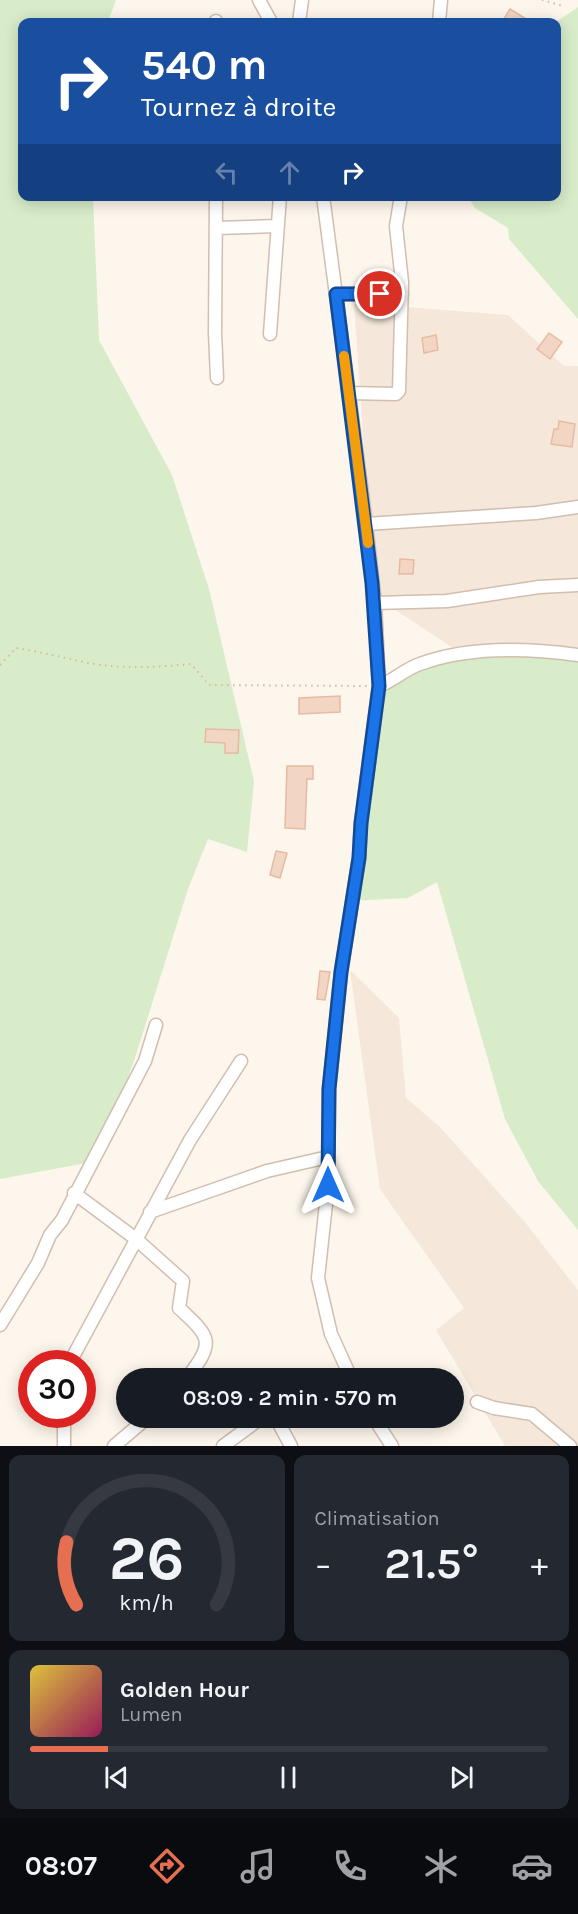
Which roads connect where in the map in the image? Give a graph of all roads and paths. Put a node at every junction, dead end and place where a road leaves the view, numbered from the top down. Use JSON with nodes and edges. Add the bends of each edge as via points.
{"nodes":[{"id":1,"x":259,"y":0,"type":"edge"},
{"id":2,"x":302,"y":0,"type":"edge"},
{"id":3,"x":441,"y":0,"type":"edge"},
{"id":4,"x":542,"y":0,"type":"edge"},
{"id":5,"x":563,"y":6,"type":"dead end"},
{"id":6,"x":269,"y":18,"type":"edge"},
{"id":7,"x":300,"y":18,"type":"edge"},
{"id":8,"x":439,"y":18,"type":"edge"},
{"id":9,"x":216,"y":201,"type":"edge"},
{"id":10,"x":280,"y":201,"type":"edge"},
{"id":11,"x":324,"y":201,"type":"edge"},
{"id":12,"x":400,"y":201,"type":"edge"},
{"id":13,"x":277,"y":226,"type":"junction"},
{"id":14,"x":217,"y":228,"type":"junction"},
{"id":15,"x":336,"y":294,"type":"junction"},
{"id":16,"x":402,"y":294,"type":"junction"},
{"id":17,"x":270,"y":334,"type":"dead end"},
{"id":18,"x":217,"y":378,"type":"dead end"},
{"id":19,"x":349,"y":393,"type":"junction"},
{"id":20,"x":578,"y":507,"type":"edge"},
{"id":21,"x":366,"y":524,"type":"junction"},
{"id":22,"x":578,"y":585,"type":"edge"},
{"id":23,"x":375,"y":603,"type":"junction"},
{"id":24,"x":578,"y":655,"type":"edge"},
{"id":25,"x":0,"y":665,"type":"edge"},
{"id":26,"x":379,"y":686,"type":"junction"},
{"id":27,"x":156,"y":1025,"type":"dead end"},
{"id":28,"x":242,"y":1061,"type":"dead end"},
{"id":29,"x":328,"y":1157,"type":"junction"},
{"id":30,"x":74,"y":1193,"type":"junction"},
{"id":31,"x":150,"y":1212,"type":"junction"},
{"id":32,"x":136,"y":1239,"type":"junction"},
{"id":33,"x":0,"y":1325,"type":"edge"},
{"id":34,"x":77,"y":1350,"type":"edge"},
{"id":35,"x":194,"y":1368,"type":"edge"},
{"id":36,"x":346,"y":1368,"type":"edge"},
{"id":37,"x":477,"y":1402,"type":"dead end"},
{"id":38,"x":66,"y":1428,"type":"edge"},
{"id":39,"x":135,"y":1428,"type":"edge"},
{"id":40,"x":247,"y":1428,"type":"edge"},
{"id":41,"x":281,"y":1428,"type":"edge"},
{"id":42,"x":380,"y":1428,"type":"edge"},
{"id":43,"x":64,"y":1446,"type":"edge"},
{"id":44,"x":114,"y":1446,"type":"edge"},
{"id":45,"x":223,"y":1446,"type":"edge"},
{"id":46,"x":291,"y":1446,"type":"edge"},
{"id":47,"x":392,"y":1446,"type":"edge"},
{"id":48,"x":570,"y":1446,"type":"edge"}],
"edges":[{"from":1,"to":6,"type":"street"},
{"from":2,"to":7,"type":"street"},
{"from":3,"to":8,"type":"street"},
{"from":4,"to":5,"type":"path"},
{"from":9,"to":14,"type":"street"},
{"from":10,"to":13,"type":"street"},
{"from":11,"to":15,"type":"street"},
{"from":12,"to":16,"type":"street","via":[[396,226]]},
{"from":13,"to":14,"type":"street"},
{"from":13,"to":17,"type":"street"},
{"from":14,"to":18,"type":"street"},
{"from":15,"to":16,"type":"street"},
{"from":15,"to":19,"type":"street"},
{"from":16,"to":19,"type":"street","via":[[399,391]]},
{"from":19,"to":21,"type":"street"},
{"from":20,"to":21,"type":"street"},
{"from":21,"to":23,"type":"street"},
{"from":22,"to":23,"type":"street","via":[[447,601]]},
{"from":23,"to":26,"type":"street"},
{"from":24,"to":26,"type":"street","via":[[543,651],[468,652],[418,664]]},
{"from":25,"to":26,"type":"path","via":[[16,648],[94,664],[192,664],[209,685]]},
{"from":26,"to":29,"type":"street","via":[[341,972],[329,1089]]},
{"from":27,"to":30,"type":"street","via":[[145,1061]]},
{"from":28,"to":31,"type":"street","via":[[190,1140]]},
{"from":29,"to":31,"type":"street","via":[[267,1171]]},
{"from":29,"to":36,"type":"street","via":[[318,1278],[331,1334]]},
{"from":30,"to":32,"type":"street"},
{"from":30,"to":33,"type":"street"},
{"from":31,"to":32,"type":"street"},
{"from":32,"to":34,"type":"street"},
{"from":32,"to":35,"type":"street","via":[[183,1281],[179,1308],[205,1332],[207,1340]]},
{"from":37,"to":48,"type":"street","via":[[532,1414]]},
{"from":38,"to":43,"type":"street"},
{"from":39,"to":44,"type":"street"},
{"from":40,"to":45,"type":"street"},
{"from":41,"to":46,"type":"street"},
{"from":42,"to":47,"type":"street"}]}
